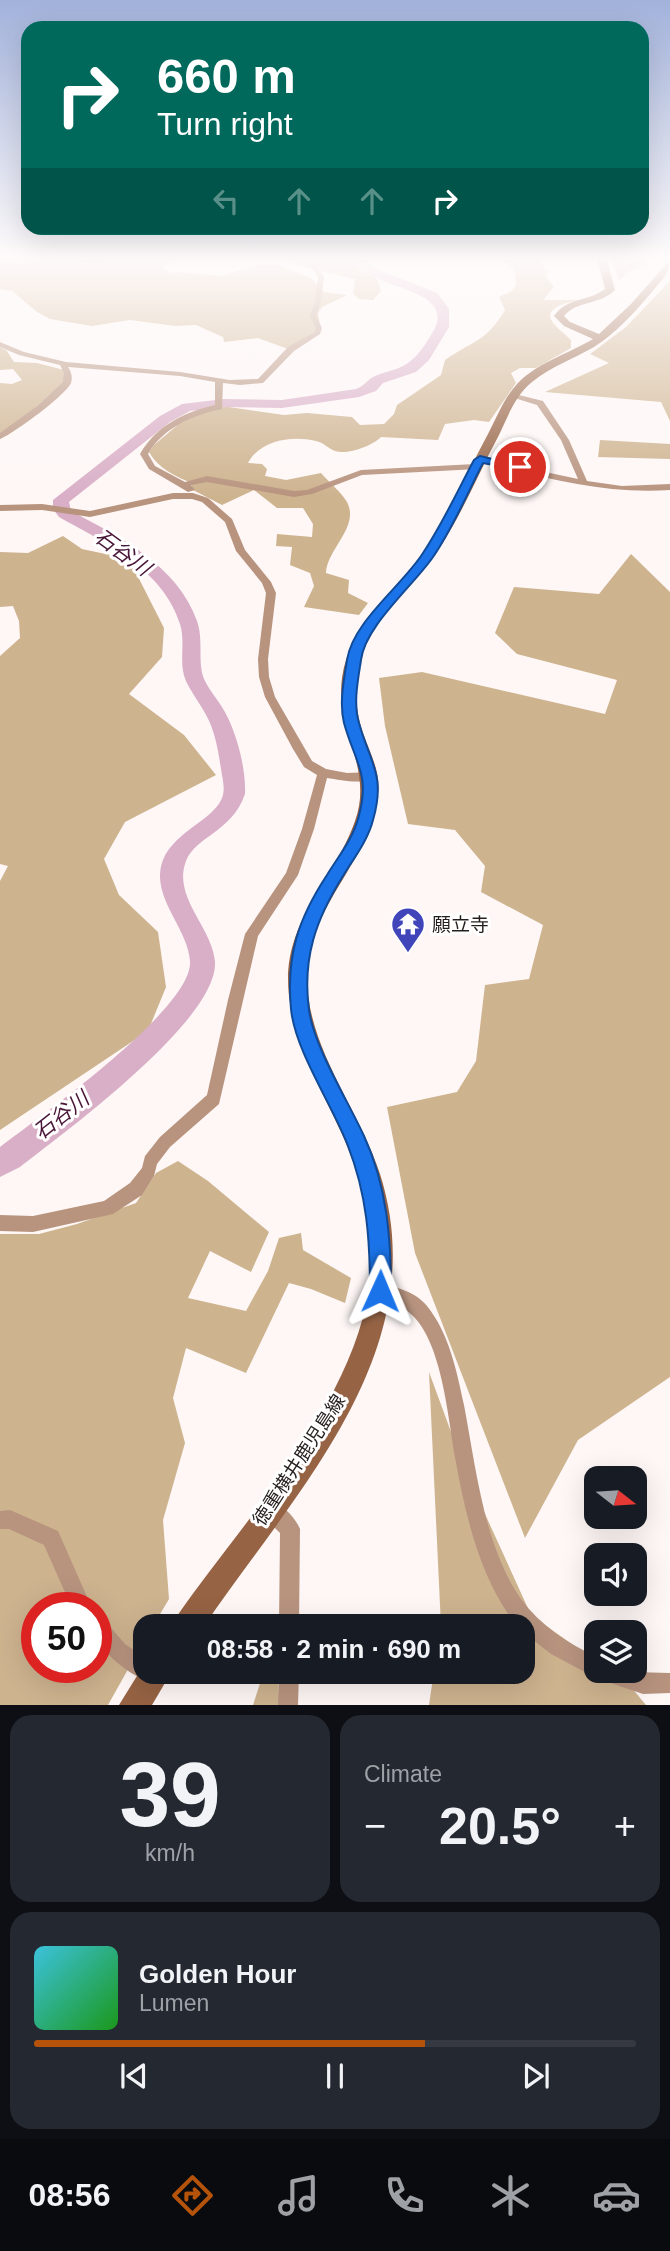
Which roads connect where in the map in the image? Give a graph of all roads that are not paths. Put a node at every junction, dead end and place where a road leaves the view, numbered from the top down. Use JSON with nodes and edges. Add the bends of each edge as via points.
{"nodes":[{"id":1,"x":311,"y":337,"type":"edge"},
{"id":2,"x":597,"y":337,"type":"edge"},
{"id":3,"x":600,"y":338,"type":"joint"},
{"id":4,"x":0,"y":344,"type":"edge"},
{"id":5,"x":63,"y":363,"type":"junction"},
{"id":6,"x":219,"y":381,"type":"junction"},
{"id":7,"x":514,"y":395,"type":"junction"},
{"id":8,"x":0,"y":437,"type":"edge"},
{"id":9,"x":477,"y":463,"type":"junction"},
{"id":10,"x":186,"y":484,"type":"junction"},
{"id":11,"x":584,"y":484,"type":"junction"},
{"id":12,"x":670,"y":487,"type":"edge"},
{"id":13,"x":194,"y":496,"type":"junction"},
{"id":14,"x":0,"y":509,"type":"edge"},
{"id":15,"x":323,"y":773,"type":"junction"},
{"id":16,"x":371,"y":776,"type":"junction"},
{"id":17,"x":0,"y":1223,"type":"edge"},
{"id":18,"x":380,"y":1291,"type":"junction"},
{"id":19,"x":270,"y":1509,"type":"junction"},
{"id":20,"x":0,"y":1520,"type":"edge"},
{"id":21,"x":75,"y":1592,"type":"edge"},
{"id":22,"x":196,"y":1614,"type":"edge"},
{"id":23,"x":289,"y":1614,"type":"edge"},
{"id":24,"x":112,"y":1644,"type":"edge"},
{"id":25,"x":133,"y":1661,"type":"edge"},
{"id":26,"x":584,"y":1661,"type":"edge"},
{"id":27,"x":640,"y":1683,"type":"edge"},
{"id":28,"x":670,"y":1683,"type":"edge"},
{"id":29,"x":145,"y":1684,"type":"edge"},
{"id":30,"x":289,"y":1684,"type":"edge"},
{"id":31,"x":134,"y":1705,"type":"edge"},
{"id":32,"x":288,"y":1705,"type":"edge"}],
"edges":[{"from":1,"to":6,"type":"street","via":[[291,349],[260,381]]},
{"from":2,"to":3,"type":"main road"},
{"from":3,"to":7,"type":"main road","name":"徳重横井鹿児島線","via":[[534,376]]},
{"from":4,"to":5,"type":"street"},
{"from":5,"to":6,"type":"street"},
{"from":5,"to":8,"type":"street","via":[[67,383]]},
{"from":6,"to":10,"type":"street","via":[[220,404],[183,418],[146,449],[149,464],[169,480]]},
{"from":7,"to":9,"type":"main road","name":"徳重横井鹿児島線"},
{"from":7,"to":11,"type":"street","via":[[540,403],[565,440]]},
{"from":9,"to":10,"type":"street","via":[[361,473],[294,494],[207,479]]},
{"from":9,"to":11,"type":"street","via":[[533,470]]},
{"from":9,"to":16,"type":"main road","name":"徳重横井鹿児島線","via":[[428,555],[363,636],[355,656],[349,687],[351,722]]},
{"from":10,"to":13,"type":"street"},
{"from":11,"to":12,"type":"street"},
{"from":13,"to":14,"type":"street","via":[[163,497],[107,512]]},
{"from":13,"to":15,"type":"street","via":[[229,521],[241,551],[266,582],[271,603],[264,677],[270,697],[308,764]]},
{"from":15,"to":16,"type":"street"},
{"from":15,"to":17,"type":"street","via":[[292,875],[252,934],[214,1099],[166,1142],[136,1189],[107,1208],[33,1224]]},
{"from":16,"to":18,"type":"main road","name":"徳重横井鹿児島線","via":[[366,819],[317,904],[297,971],[300,1012],[310,1044],[358,1145],[378,1212]]},
{"from":18,"to":19,"type":"main road","name":"徳重横井鹿児島線","via":[[359,1362],[338,1404]]},
{"from":18,"to":26,"type":"street","via":[[408,1300],[427,1321],[442,1353],[478,1515],[508,1596],[544,1636]]},
{"from":19,"to":22,"type":"main road","name":"徳重横井鹿児島線"},
{"from":19,"to":23,"type":"street","via":[[290,1529]]},
{"from":20,"to":21,"type":"street","via":[[10,1519],[51,1538]]},
{"from":24,"to":25,"type":"street"},
{"from":27,"to":28,"type":"street"},
{"from":29,"to":31,"type":"main road"},
{"from":30,"to":32,"type":"street"}]}
